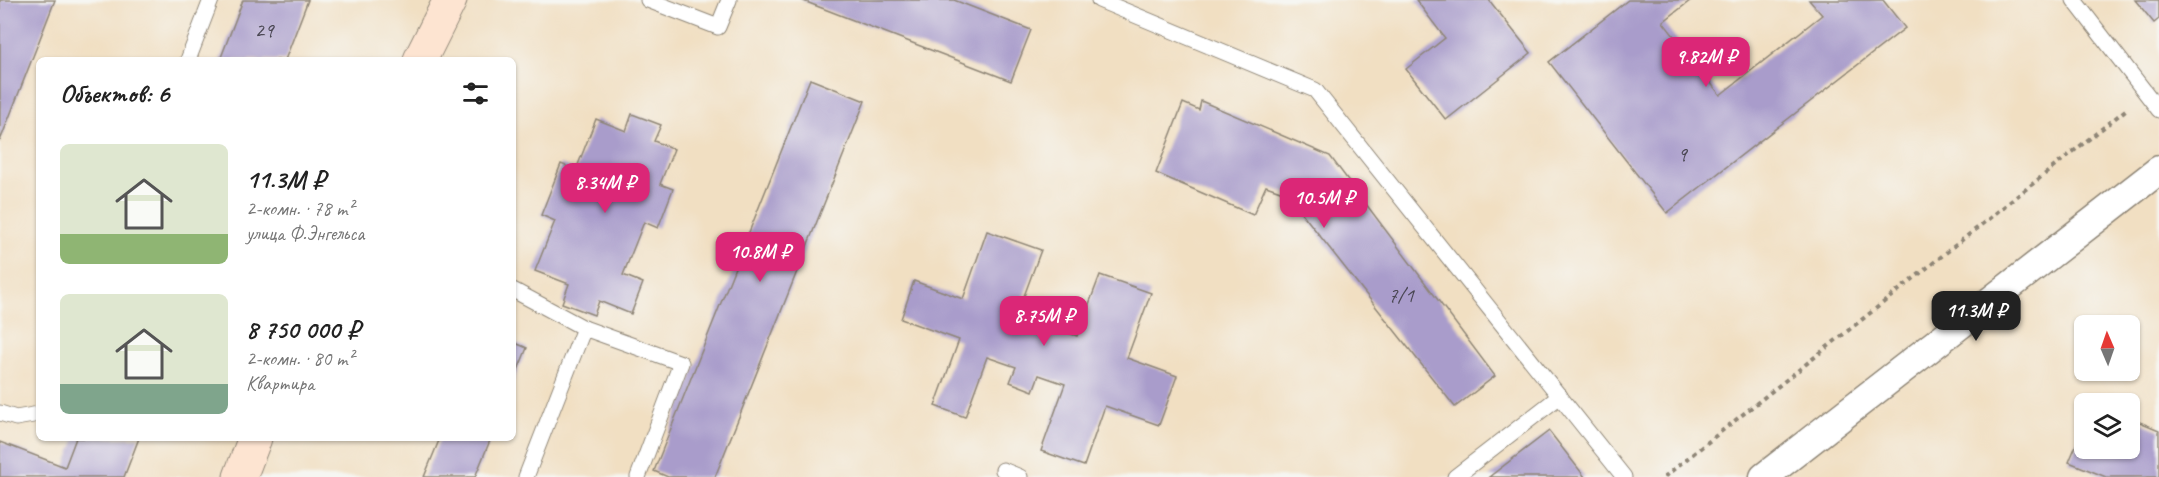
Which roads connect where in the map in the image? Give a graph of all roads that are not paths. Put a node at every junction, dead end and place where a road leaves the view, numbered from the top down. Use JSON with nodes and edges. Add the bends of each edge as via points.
{"nodes":[{"id":1,"x":211,"y":0,"type":"edge"},
{"id":2,"x":450,"y":0,"type":"edge"},
{"id":3,"x":648,"y":0,"type":"edge"},
{"id":4,"x":729,"y":0,"type":"edge"},
{"id":5,"x":1098,"y":0,"type":"edge"},
{"id":6,"x":2074,"y":0,"type":"edge"},
{"id":7,"x":189,"y":57,"type":"edge"},
{"id":8,"x":422,"y":57,"type":"edge"},
{"id":9,"x":2159,"y":110,"type":"edge"},
{"id":10,"x":2159,"y":170,"type":"edge"},
{"id":11,"x":516,"y":292,"type":"edge"},
{"id":12,"x":584,"y":328,"type":"junction"},
{"id":13,"x":1560,"y":396,"type":"junction"},
{"id":14,"x":0,"y":413,"type":"edge"},
{"id":15,"x":36,"y":415,"type":"edge"},
{"id":16,"x":254,"y":441,"type":"edge"},
{"id":17,"x":1002,"y":470,"type":"dead end"},
{"id":18,"x":240,"y":477,"type":"edge"},
{"id":19,"x":526,"y":477,"type":"edge"},
{"id":20,"x":638,"y":477,"type":"edge"},
{"id":21,"x":1020,"y":477,"type":"edge"},
{"id":22,"x":1455,"y":477,"type":"edge"},
{"id":23,"x":1624,"y":477,"type":"edge"},
{"id":24,"x":1764,"y":477,"type":"edge"}],
"edges":[{"from":1,"to":7,"type":"lane"},
{"from":2,"to":8,"type":"street"},
{"from":3,"to":4,"type":"lane","via":[[718,27]]},
{"from":5,"to":13,"type":"lane","via":[[1315,90]]},
{"from":6,"to":9,"type":"lane"},
{"from":10,"to":24,"type":"street"},
{"from":11,"to":12,"type":"lane"},
{"from":12,"to":19,"type":"lane"},
{"from":12,"to":20,"type":"lane","via":[[681,363]]},
{"from":13,"to":22,"type":"lane"},
{"from":13,"to":23,"type":"lane"},
{"from":14,"to":15,"type":"lane","via":[[16,418]]},
{"from":16,"to":18,"type":"street"},
{"from":17,"to":21,"type":"lane"}]}
